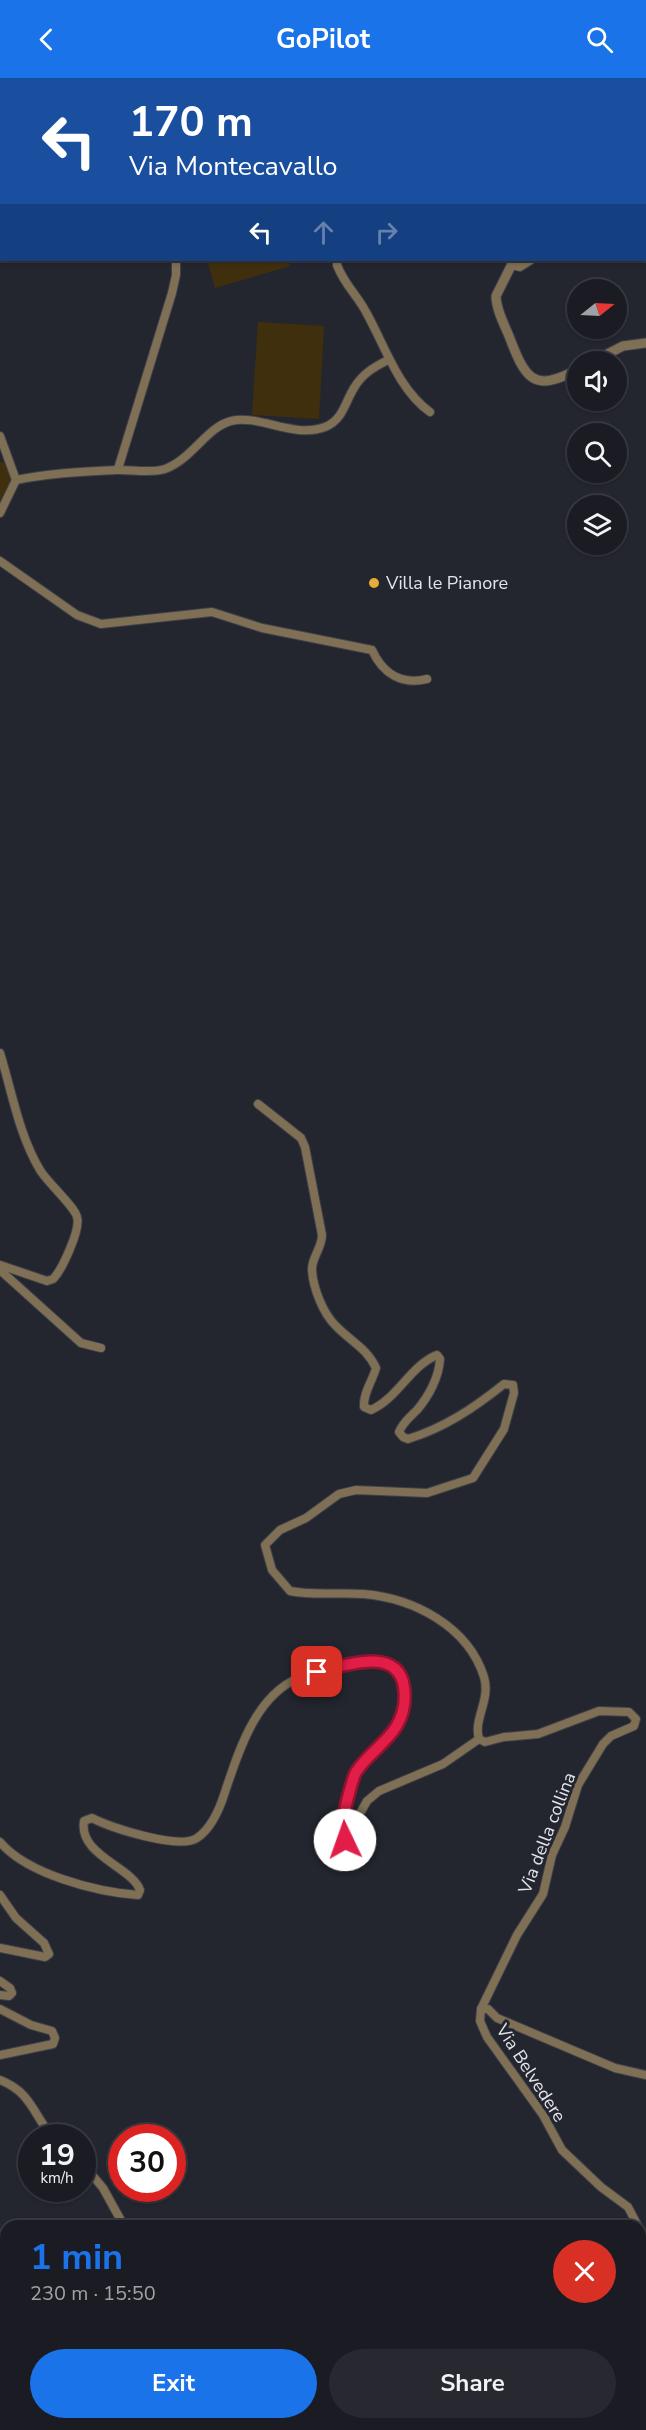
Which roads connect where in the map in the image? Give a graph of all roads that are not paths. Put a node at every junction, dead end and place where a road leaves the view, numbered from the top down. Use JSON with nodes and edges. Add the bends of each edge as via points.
{"nodes":[{"id":1,"x":176,"y":261,"type":"edge"},
{"id":2,"x":529,"y":261,"type":"edge"},
{"id":3,"x":513,"y":262,"type":"edge"},
{"id":4,"x":337,"y":266,"type":"dead end"},
{"id":5,"x":646,"y":343,"type":"edge"},
{"id":6,"x":613,"y":351,"type":"edge"},
{"id":7,"x":388,"y":360,"type":"junction"},
{"id":8,"x":567,"y":375,"type":"edge"},
{"id":9,"x":430,"y":412,"type":"dead end"},
{"id":10,"x":0,"y":436,"type":"edge"},
{"id":11,"x":118,"y":469,"type":"junction"},
{"id":12,"x":16,"y":480,"type":"junction"},
{"id":13,"x":0,"y":513,"type":"edge"},
{"id":14,"x":0,"y":561,"type":"edge"},
{"id":15,"x":427,"y":679,"type":"dead end"},
{"id":16,"x":0,"y":1053,"type":"edge"},
{"id":17,"x":258,"y":1104,"type":"dead end"},
{"id":18,"x":0,"y":1265,"type":"edge"},
{"id":19,"x":0,"y":1270,"type":"edge"},
{"id":20,"x":101,"y":1348,"type":"dead end"},
{"id":21,"x":479,"y":1739,"type":"junction"},
{"id":22,"x":0,"y":1842,"type":"edge"},
{"id":23,"x":0,"y":1895,"type":"edge"},
{"id":24,"x":0,"y":1948,"type":"edge"},
{"id":25,"x":0,"y":1981,"type":"edge"},
{"id":26,"x":0,"y":1995,"type":"edge"},
{"id":27,"x":0,"y":2009,"type":"edge"},
{"id":28,"x":481,"y":2009,"type":"junction"},
{"id":29,"x":0,"y":2055,"type":"edge"},
{"id":30,"x":646,"y":2075,"type":"edge"},
{"id":31,"x":0,"y":2080,"type":"edge"},
{"id":32,"x":41,"y":2124,"type":"edge"},
{"id":33,"x":96,"y":2180,"type":"edge"},
{"id":34,"x":121,"y":2220,"type":"edge"},
{"id":35,"x":635,"y":2220,"type":"edge"}],
"edges":[{"from":1,"to":11,"type":"street","via":[[172,293]]},
{"from":2,"to":3,"type":"street","via":[[520,267]]},
{"from":3,"to":8,"type":"street","via":[[501,282],[496,301],[519,364],[530,377],[546,382]]},
{"from":4,"to":7,"type":"street","via":[[365,310]]},
{"from":5,"to":6,"type":"street"},
{"from":7,"to":9,"type":"street","via":[[420,405]]},
{"from":7,"to":11,"type":"street","via":[[369,370],[354,388],[343,413],[327,427],[275,428],[252,420],[230,421],[185,458],[164,469]]},
{"from":10,"to":12,"type":"street"},
{"from":11,"to":12,"type":"street","via":[[70,471]]},
{"from":12,"to":13,"type":"street"},
{"from":14,"to":15,"type":"street","via":[[77,615],[101,624],[212,612],[262,628],[372,650],[380,667],[408,682]]},
{"from":16,"to":18,"type":"street","via":[[11,1100],[40,1170],[75,1212],[78,1222],[53,1280]]},
{"from":17,"to":21,"type":"street","via":[[301,1138],[305,1147],[322,1235],[313,1277],[324,1310],[334,1325],[371,1356],[376,1368],[363,1395],[364,1407],[371,1410],[384,1404],[437,1354],[440,1359],[436,1377],[427,1397],[402,1424],[399,1432],[403,1437],[445,1425],[504,1384],[513,1385],[504,1430],[473,1478],[427,1494],[356,1490],[339,1494],[306,1518],[280,1530],[265,1545],[272,1570],[290,1591],[387,1598],[416,1606],[453,1629],[484,1676],[487,1694],[477,1732]]},
{"from":19,"to":20,"type":"street","via":[[81,1343]]},
{"from":21,"to":22,"type":"street","via":[[443,1764],[379,1791],[367,1801],[345,1840],[339,1842],[337,1834],[345,1818],[352,1780],[395,1728],[405,1699],[398,1670],[389,1664],[360,1661],[302,1676],[262,1708],[248,1732],[221,1804],[208,1829],[196,1840],[182,1842],[122,1831],[92,1818],[84,1821],[88,1839],[103,1859],[136,1882],[141,1890],[138,1895],[101,1890],[57,1876],[12,1856]]},
{"from":21,"to":28,"type":"street","name":"Via della collina","via":[[485,1742],[538,1734],[599,1711],[629,1712],[636,1719],[634,1726],[603,1744],[578,1785],[552,1856],[543,1894],[517,1935]]},
{"from":23,"to":24,"type":"street","via":[[49,1954],[45,1957]]},
{"from":25,"to":26,"type":"street","via":[[12,1993]]},
{"from":27,"to":29,"type":"street","via":[[52,2031],[55,2038],[52,2044]]},
{"from":28,"to":30,"type":"street","name":"Via Belvedere","via":[[615,2068]]},
{"from":28,"to":35,"type":"street","name":"Via Belvedere","via":[[480,2021],[487,2037],[543,2115],[562,2150],[628,2207]]},
{"from":31,"to":32,"type":"street","via":[[23,2092]]},
{"from":33,"to":34,"type":"street"}]}
